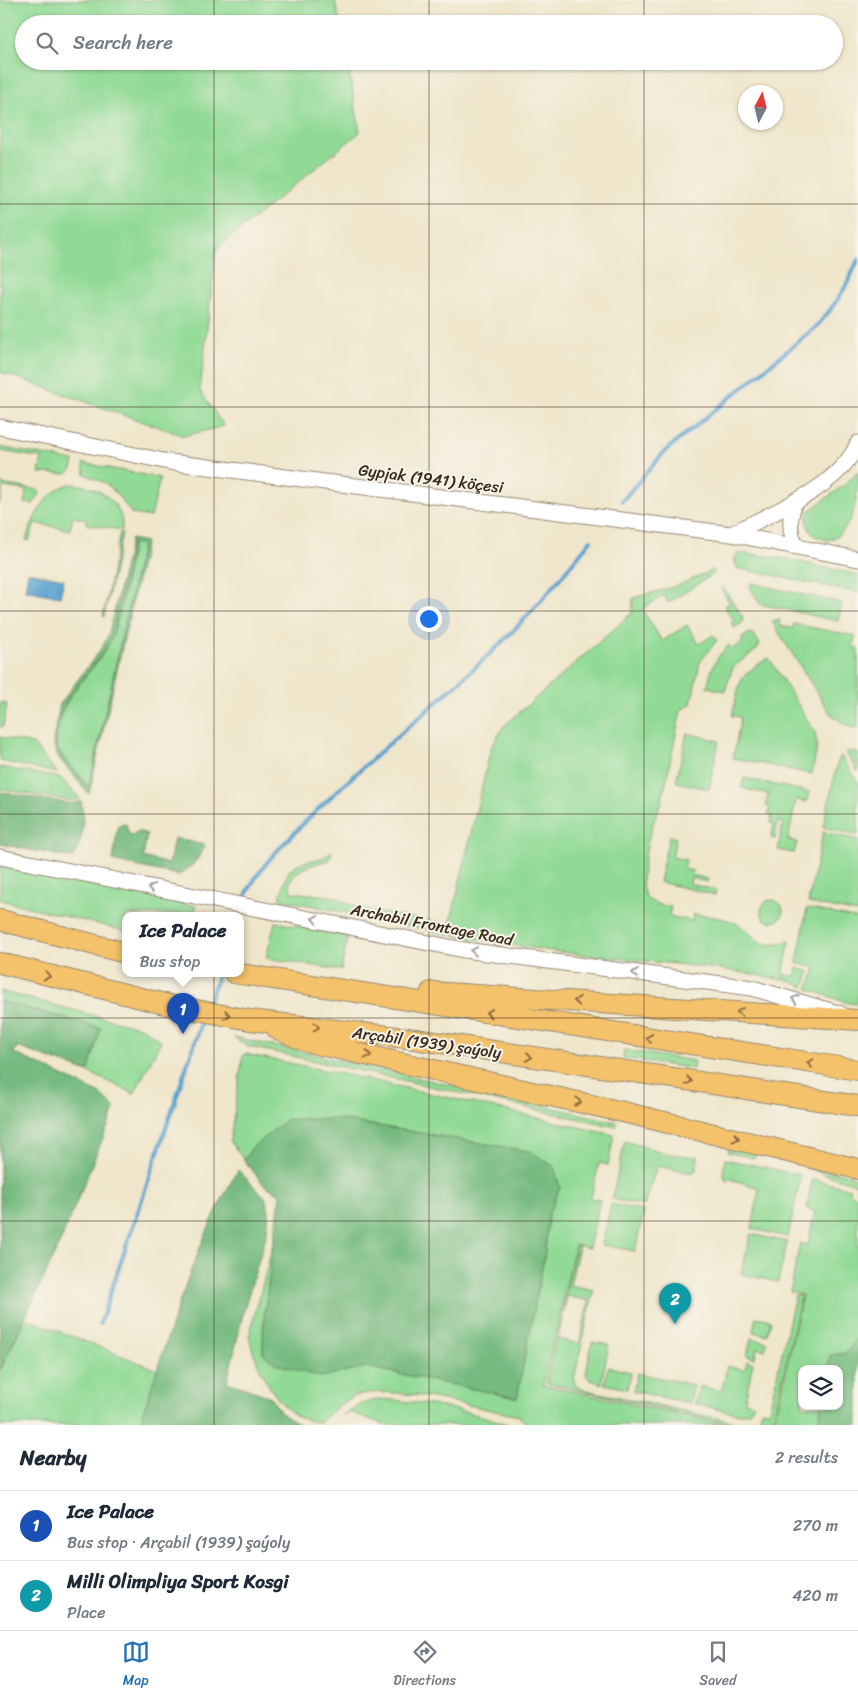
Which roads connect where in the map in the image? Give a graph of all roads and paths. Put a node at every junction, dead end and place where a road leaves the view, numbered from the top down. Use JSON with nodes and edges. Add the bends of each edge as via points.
{"nodes":[{"id":1,"x":0,"y":426,"type":"edge"},
{"id":2,"x":858,"y":443,"type":"edge"},
{"id":3,"x":795,"y":501,"type":"junction"},
{"id":4,"x":731,"y":534,"type":"junction"},
{"id":5,"x":798,"y":547,"type":"junction"},
{"id":6,"x":858,"y":559,"type":"edge"},
{"id":7,"x":0,"y":857,"type":"edge"},
{"id":8,"x":0,"y":920,"type":"edge"},
{"id":9,"x":122,"y":952,"type":"edge"},
{"id":10,"x":0,"y":963,"type":"edge"},
{"id":11,"x":244,"y":975,"type":"edge"},
{"id":12,"x":264,"y":978,"type":"junction"},
{"id":13,"x":252,"y":1020,"type":"junction"},
{"id":14,"x":858,"y":1020,"type":"edge"},
{"id":15,"x":858,"y":1070,"type":"edge"},
{"id":16,"x":858,"y":1106,"type":"edge"},
{"id":17,"x":853,"y":1169,"type":"edge"}],
"edges":[{"from":1,"to":4,"type":"street","name":"Gypjak (1941) köçesi","via":[[170,462]]},
{"from":2,"to":3,"type":"street","via":[[848,462],[836,475]]},
{"from":3,"to":4,"type":"street"},
{"from":3,"to":5,"type":"street","via":[[790,530]]},
{"from":4,"to":5,"type":"street","name":"Gypjak (1941) köçesi"},
{"from":5,"to":6,"type":"street","name":"Gypjak (1941) köçesi"},
{"from":14,"to":7,"type":"street","name":"Archabil Frontage Road","one_way":true,"via":[[752,988],[464,950]]},
{"from":8,"to":9,"type":"main road"},
{"from":10,"to":13,"type":"main road","name":"Arçabil (1939) şaýoly","one_way":true,"via":[[169,1005]]},
{"from":11,"to":12,"type":"main road"},
{"from":14,"to":12,"type":"main road","one_way":true,"via":[[423,992]]},
{"from":15,"to":12,"type":"main road","one_way":true},
{"from":13,"to":16,"type":"main road","name":"Arçabil (1939) şaýoly","one_way":true,"via":[[415,1039]]},
{"from":13,"to":17,"type":"main road","one_way":true,"via":[[307,1042],[623,1112],[812,1156]]}]}
